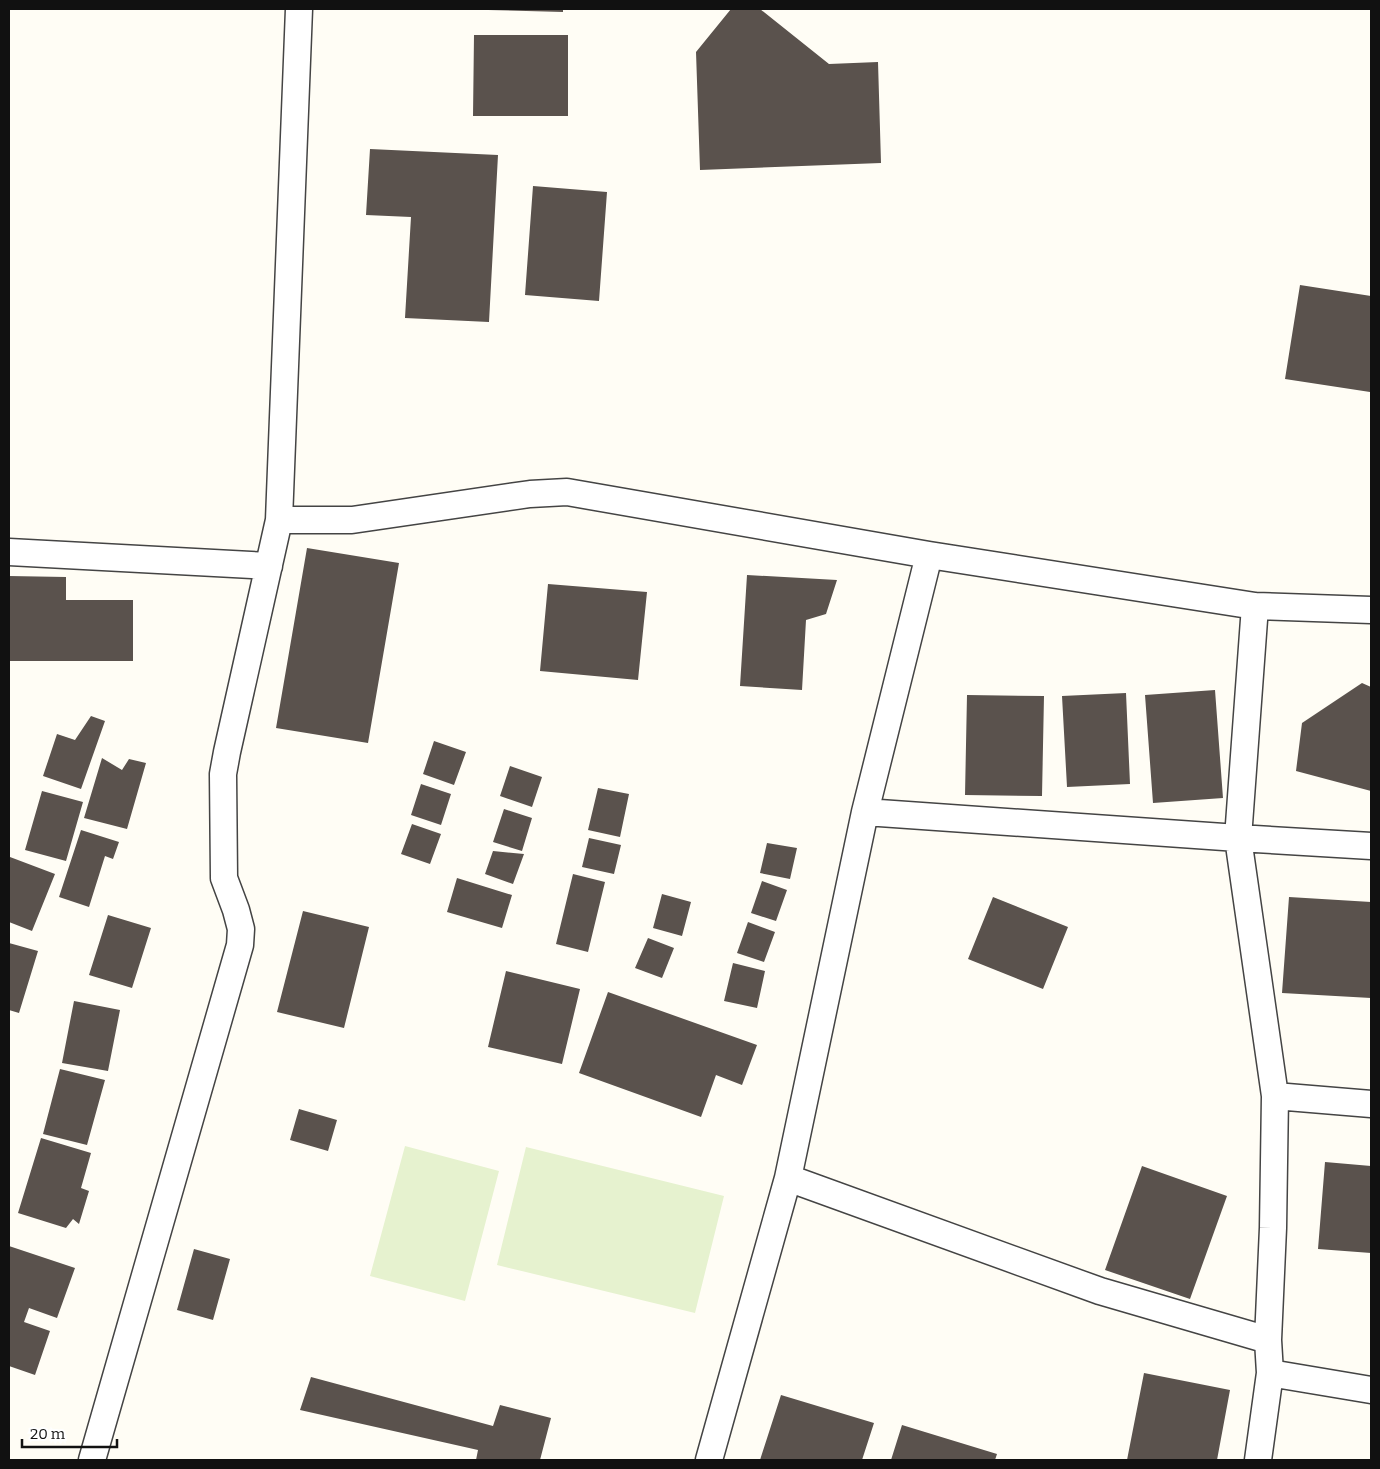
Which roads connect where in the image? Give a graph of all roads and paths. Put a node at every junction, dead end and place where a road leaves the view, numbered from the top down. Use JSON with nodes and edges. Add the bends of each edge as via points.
{"nodes":[{"id":1,"x":299,"y":9,"type":"edge"},
{"id":2,"x":279,"y":520,"type":"junction"},
{"id":3,"x":9,"y":552,"type":"edge"},
{"id":4,"x":929,"y":555,"type":"junction"},
{"id":5,"x":269,"y":566,"type":"junction"},
{"id":6,"x":1254,"y":606,"type":"junction"},
{"id":7,"x":1371,"y":610,"type":"edge"},
{"id":8,"x":865,"y":812,"type":"junction"},
{"id":9,"x":1238,"y":838,"type":"junction"},
{"id":10,"x":1371,"y":846,"type":"edge"},
{"id":11,"x":1275,"y":1096,"type":"junction"},
{"id":12,"x":1371,"y":1104,"type":"edge"},
{"id":13,"x":788,"y":1178,"type":"junction"},
{"id":14,"x":1268,"y":1340,"type":"junction"},
{"id":15,"x":1270,"y":1373,"type":"junction"},
{"id":16,"x":1371,"y":1390,"type":"edge"},
{"id":17,"x":92,"y":1460,"type":"edge"},
{"id":18,"x":709,"y":1460,"type":"edge"},
{"id":19,"x":1258,"y":1460,"type":"edge"}],
"edges":[{"from":1,"to":2,"type":"street"},
{"from":2,"to":4,"type":"street","via":[[352,520],[530,494],[567,492]]},
{"from":2,"to":5,"type":"street"},
{"from":3,"to":5,"type":"street"},
{"from":4,"to":6,"type":"street"},
{"from":4,"to":8,"type":"street"},
{"from":5,"to":17,"type":"street","via":[[223,774],[224,878],[241,929],[240,945]]},
{"from":6,"to":7,"type":"street"},
{"from":6,"to":9,"type":"street"},
{"from":8,"to":9,"type":"street"},
{"from":8,"to":13,"type":"street"},
{"from":9,"to":10,"type":"street"},
{"from":9,"to":11,"type":"street"},
{"from":11,"to":12,"type":"street"},
{"from":11,"to":14,"type":"street"},
{"from":13,"to":14,"type":"street","via":[[1100,1291]]},
{"from":13,"to":18,"type":"street"},
{"from":14,"to":15,"type":"street"},
{"from":15,"to":16,"type":"street"},
{"from":15,"to":19,"type":"street"}]}
